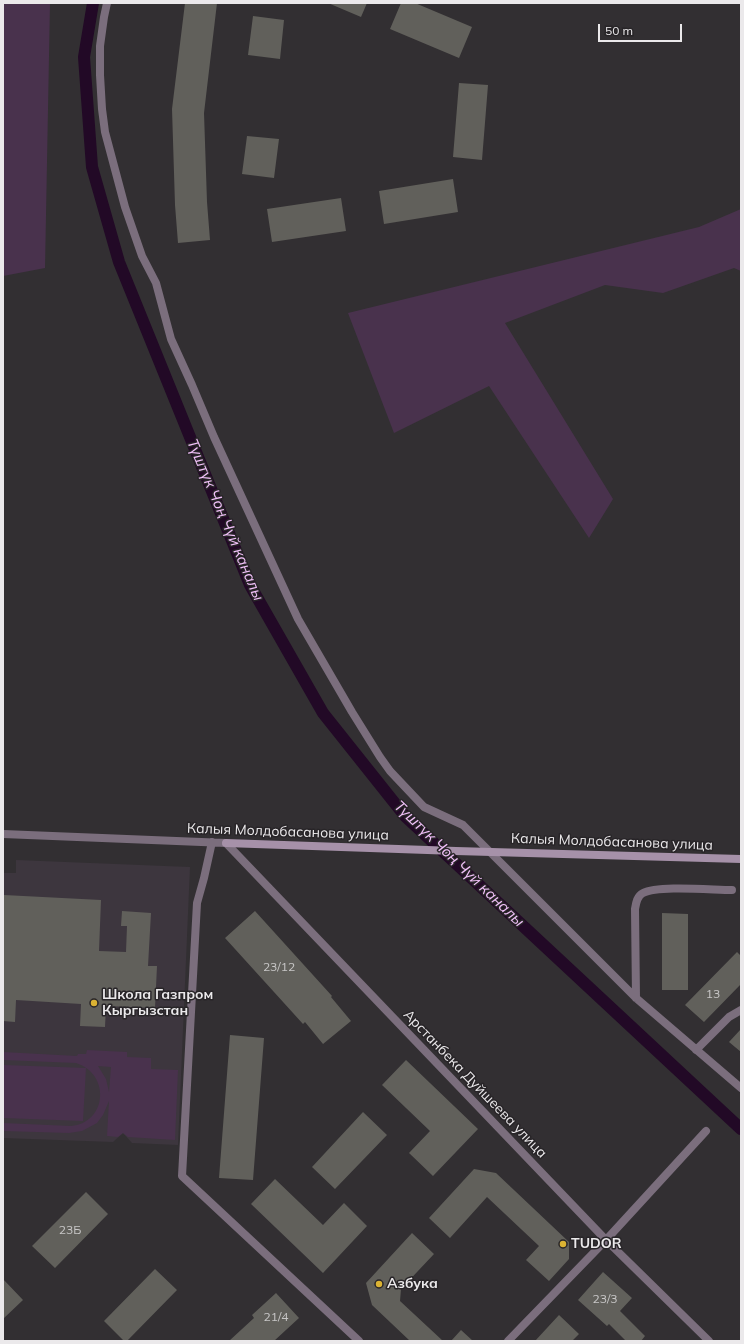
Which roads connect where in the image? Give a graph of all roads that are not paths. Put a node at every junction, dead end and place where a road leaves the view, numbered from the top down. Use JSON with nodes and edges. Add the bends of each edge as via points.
{"nodes":[{"id":1,"x":107,"y":3,"type":"edge"},
{"id":2,"x":3,"y":834,"type":"edge"},
{"id":3,"x":212,"y":842,"type":"junction"},
{"id":4,"x":226,"y":843,"type":"junction"},
{"id":5,"x":488,"y":851,"type":"junction"},
{"id":6,"x":741,"y":859,"type":"edge"},
{"id":7,"x":732,"y":890,"type":"dead end"},
{"id":8,"x":636,"y":998,"type":"junction"},
{"id":9,"x":741,"y":1010,"type":"edge"},
{"id":10,"x":696,"y":1050,"type":"junction"},
{"id":11,"x":741,"y":1088,"type":"edge"},
{"id":12,"x":706,"y":1131,"type":"dead end"},
{"id":13,"x":606,"y":1240,"type":"junction"},
{"id":14,"x":358,"y":1341,"type":"edge"},
{"id":15,"x":508,"y":1341,"type":"edge"},
{"id":16,"x":709,"y":1341,"type":"edge"}],
"edges":[{"from":1,"to":5,"type":"street","via":[[100,46],[100,82],[105,132],[124,206],[142,256],[156,283],[171,339],[214,437],[298,619],[380,757],[424,807],[463,825]]},
{"from":2,"to":3,"type":"street","name":"Калыя Молдобасанова улица"},
{"from":3,"to":4,"type":"street","name":"Калыя Молдобасанова улица"},
{"from":3,"to":14,"type":"street","via":[[197,903],[182,1176]]},
{"from":4,"to":5,"type":"street","name":"Калыя Молдобасанова улица"},
{"from":4,"to":13,"type":"street","name":"Арстанбека Дуйшеева улица"},
{"from":5,"to":6,"type":"street","name":"Калыя Молдобасанова улица"},
{"from":5,"to":8,"type":"street"},
{"from":7,"to":8,"type":"street","via":[[658,889],[639,896],[635,909]]},
{"from":8,"to":10,"type":"street"},
{"from":9,"to":10,"type":"street"},
{"from":10,"to":11,"type":"street"},
{"from":12,"to":13,"type":"street"},
{"from":13,"to":15,"type":"street"},
{"from":13,"to":16,"type":"street","name":"Арстанбека Дуйшеева улица"}]}
